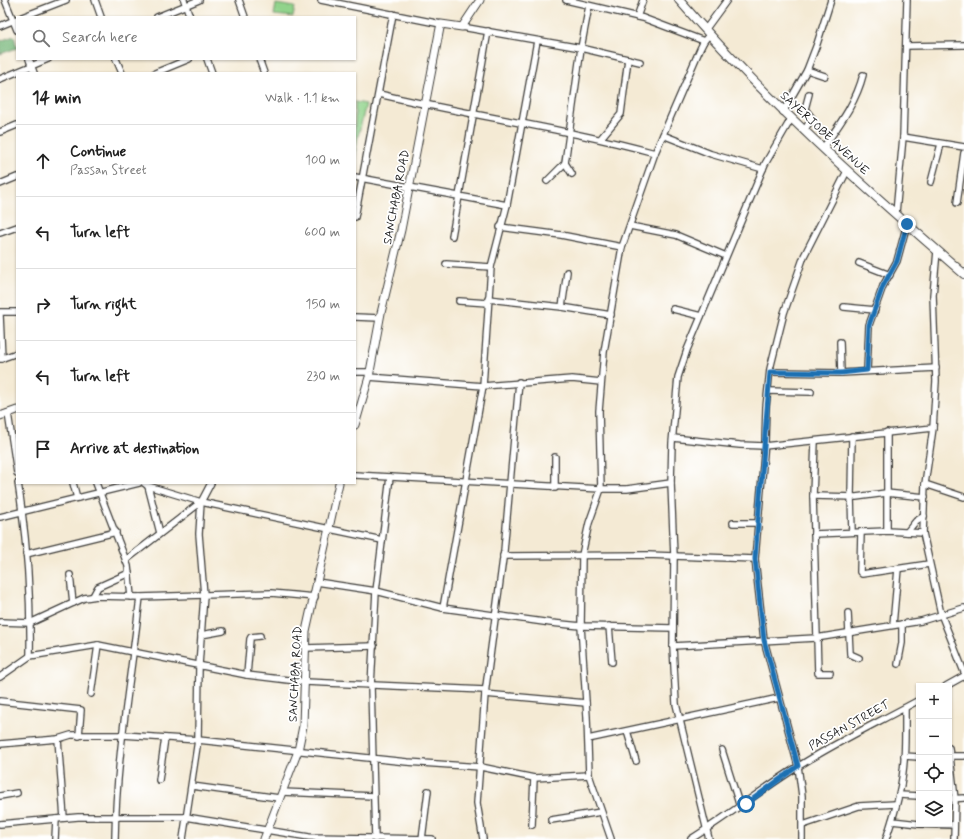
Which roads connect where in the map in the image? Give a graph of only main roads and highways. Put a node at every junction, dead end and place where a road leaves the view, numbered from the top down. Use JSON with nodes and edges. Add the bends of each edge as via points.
{"nodes":[{"id":1,"x":679,"y":0,"type":"edge"},
{"id":2,"x":964,"y":274,"type":"edge"}],
"edges":[{"from":1,"to":2,"type":"main road","name":"SAYERJOBE AVENUE","via":[[706,35],[783,112]]}]}
